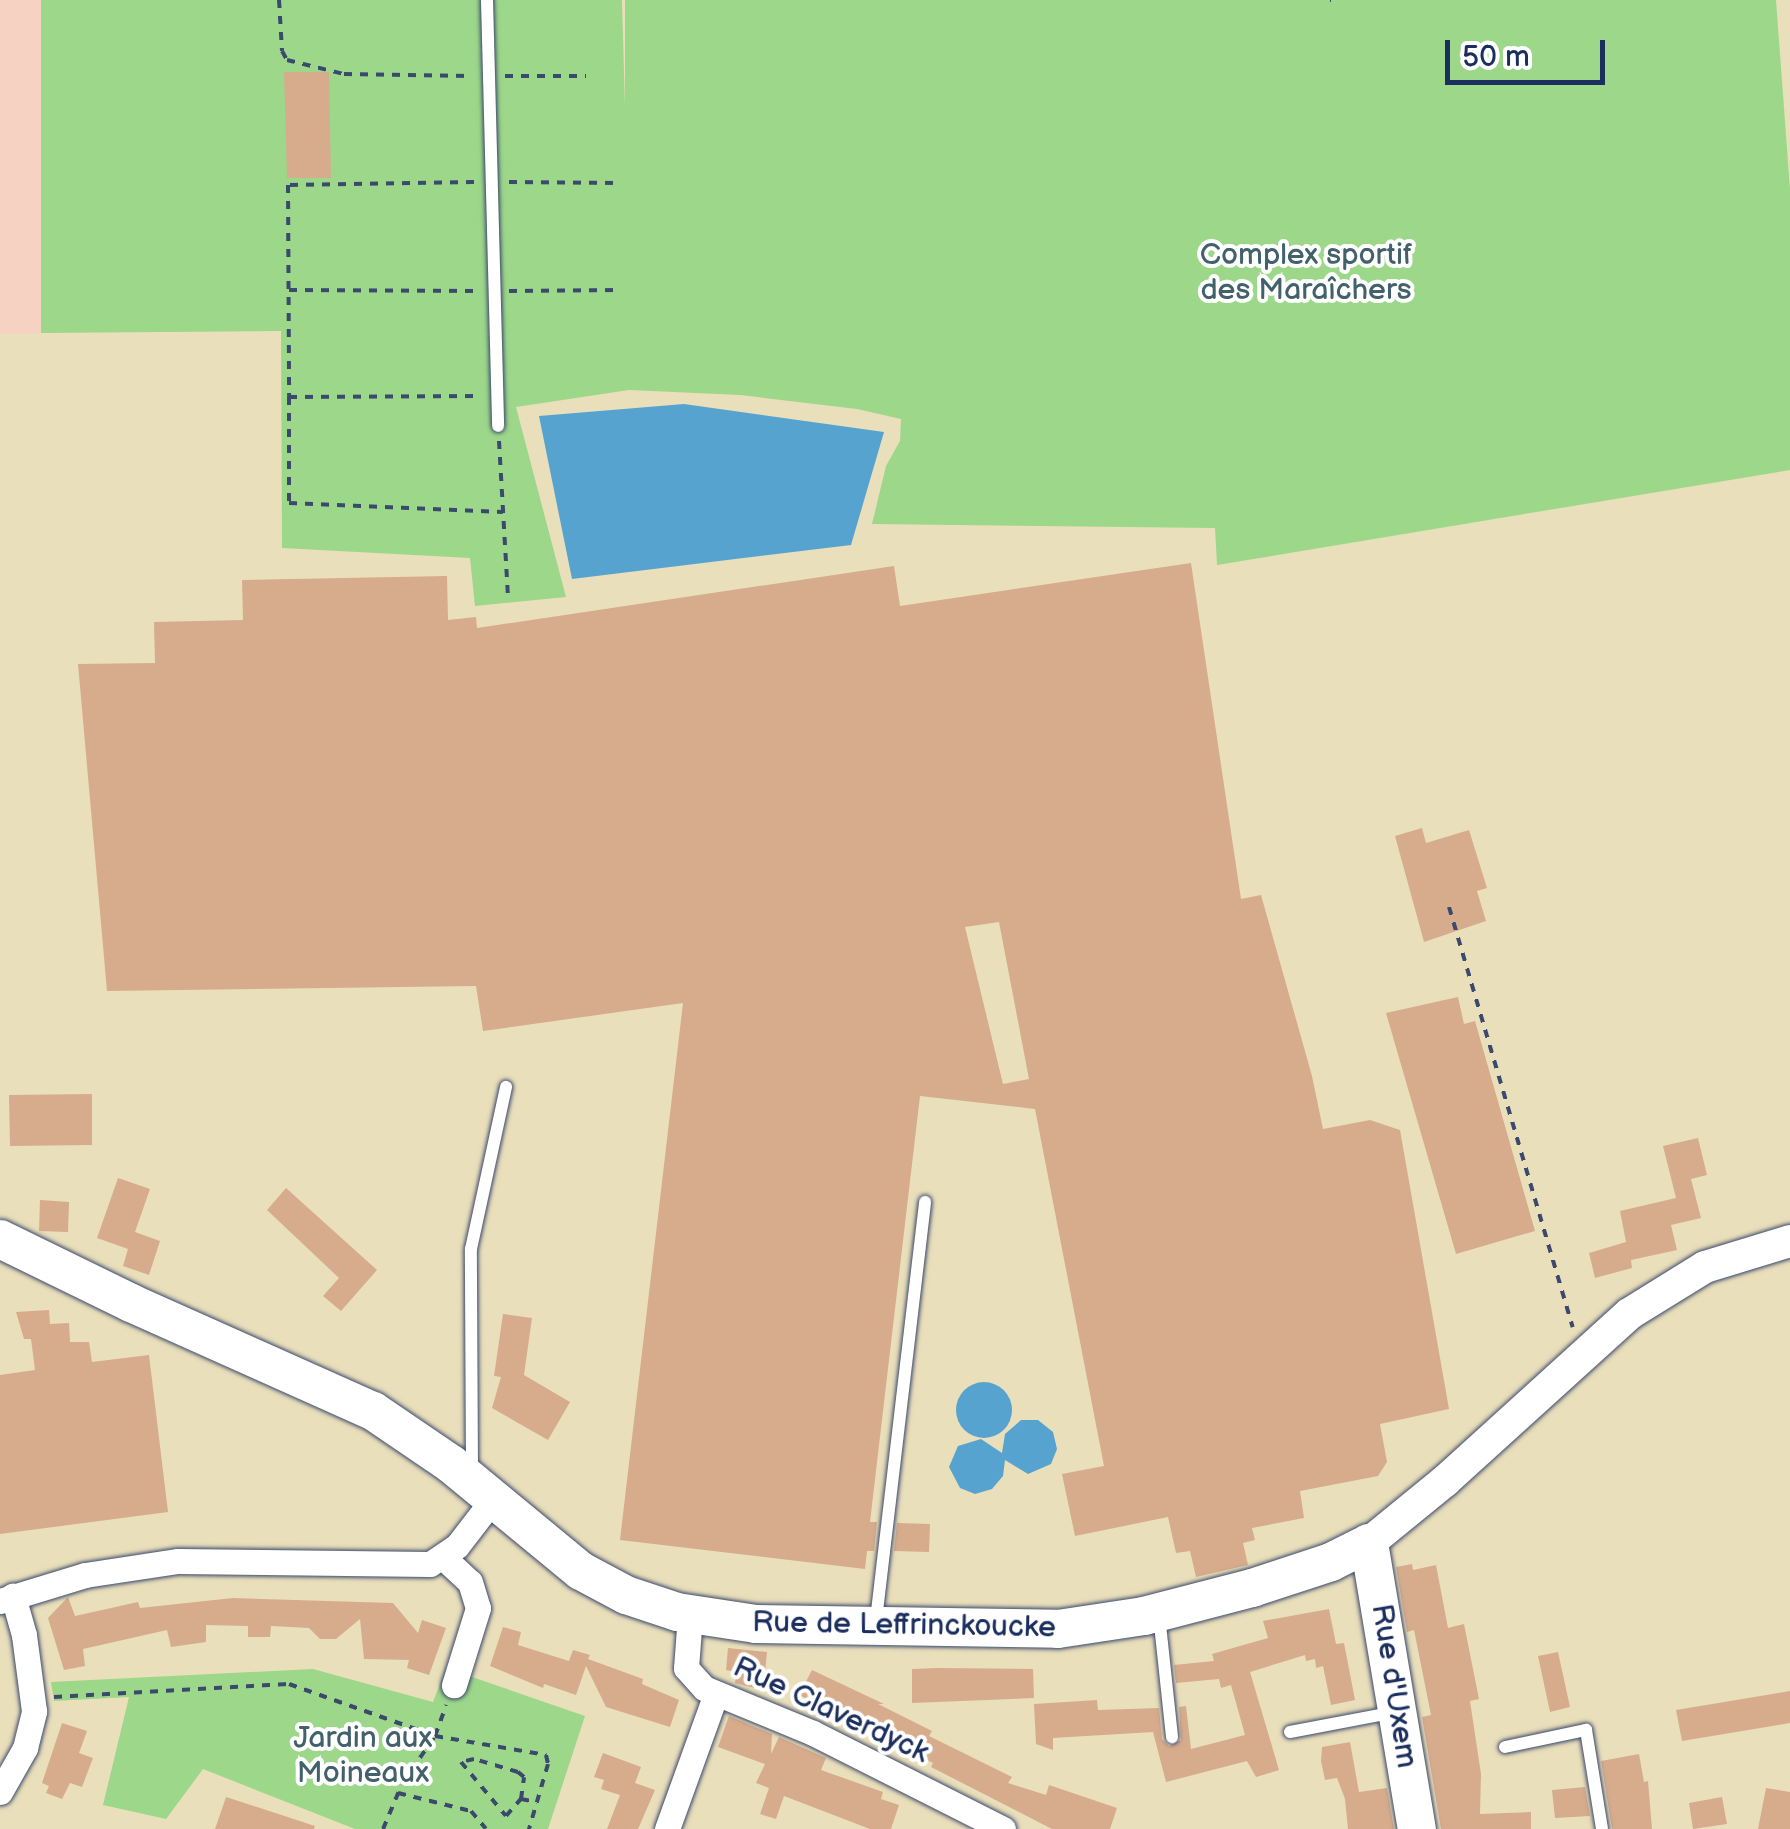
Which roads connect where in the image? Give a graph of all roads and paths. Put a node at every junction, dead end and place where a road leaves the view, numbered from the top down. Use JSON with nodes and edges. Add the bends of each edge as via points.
{"nodes":[{"id":1,"x":279,"y":0,"type":"edge"},
{"id":2,"x":488,"y":0,"type":"edge"},
{"id":3,"x":490,"y":76,"type":"junction"},
{"id":4,"x":586,"y":76,"type":"dead end"},
{"id":5,"x":492,"y":182,"type":"junction"},
{"id":6,"x":619,"y":183,"type":"dead end"},
{"id":7,"x":287,"y":290,"type":"junction"},
{"id":8,"x":620,"y":290,"type":"dead end"},
{"id":9,"x":495,"y":291,"type":"junction"},
{"id":10,"x":498,"y":396,"type":"junction"},
{"id":11,"x":289,"y":397,"type":"junction"},
{"id":12,"x":498,"y":426,"type":"joint"},
{"id":13,"x":503,"y":512,"type":"junction"},
{"id":14,"x":508,"y":596,"type":"dead end"},
{"id":15,"x":1450,"y":907,"type":"dead end"},
{"id":16,"x":506,"y":1087,"type":"dead end"},
{"id":17,"x":924,"y":1202,"type":"dead end"},
{"id":18,"x":0,"y":1238,"type":"edge"},
{"id":19,"x":1790,"y":1241,"type":"edge"},
{"id":20,"x":1581,"y":1356,"type":"junction"},
{"id":21,"x":482,"y":1490,"type":"junction"},
{"id":22,"x":1370,"y":1543,"type":"junction"},
{"id":23,"x":444,"y":1558,"type":"junction"},
{"id":24,"x":6,"y":1599,"type":"edge"},
{"id":25,"x":1158,"y":1612,"type":"junction"},
{"id":26,"x":690,"y":1614,"type":"junction"},
{"id":27,"x":875,"y":1628,"type":"junction"},
{"id":28,"x":454,"y":1685,"type":"joint"},
{"id":29,"x":716,"y":1694,"type":"junction"},
{"id":30,"x":35,"y":1698,"type":"junction"},
{"id":31,"x":1398,"y":1711,"type":"junction"},
{"id":32,"x":1290,"y":1732,"type":"dead end"},
{"id":33,"x":435,"y":1736,"type":"junction"},
{"id":34,"x":1172,"y":1737,"type":"dead end"},
{"id":35,"x":1505,"y":1746,"type":"dead end"},
{"id":36,"x":0,"y":1792,"type":"edge"},
{"id":37,"x":398,"y":1793,"type":"junction"},
{"id":38,"x":521,"y":1800,"type":"junction"},
{"id":39,"x":537,"y":1802,"type":"junction"},
{"id":40,"x":382,"y":1829,"type":"edge"},
{"id":41,"x":486,"y":1829,"type":"edge"},
{"id":42,"x":529,"y":1829,"type":"edge"},
{"id":43,"x":667,"y":1829,"type":"edge"},
{"id":44,"x":1003,"y":1829,"type":"edge"},
{"id":45,"x":1417,"y":1829,"type":"edge"},
{"id":46,"x":1602,"y":1829,"type":"edge"}],
"edges":[{"from":1,"to":3,"type":"path","via":[[287,60],[344,74]]},
{"from":2,"to":3,"type":"lane"},
{"from":3,"to":4,"type":"path"},
{"from":3,"to":5,"type":"lane"},
{"from":5,"to":6,"type":"path"},
{"from":5,"to":7,"type":"path","via":[[288,185]]},
{"from":5,"to":9,"type":"lane"},
{"from":7,"to":9,"type":"path"},
{"from":7,"to":11,"type":"path"},
{"from":8,"to":9,"type":"path"},
{"from":9,"to":10,"type":"lane"},
{"from":10,"to":11,"type":"path"},
{"from":10,"to":12,"type":"lane"},
{"from":11,"to":13,"type":"path","via":[[290,503]]},
{"from":12,"to":13,"type":"path"},
{"from":13,"to":14,"type":"path"},
{"from":15,"to":20,"type":"path"},
{"from":16,"to":21,"type":"lane","via":[[471,1249]]},
{"from":17,"to":27,"type":"lane"},
{"from":18,"to":21,"type":"main road","name":"Rue de Leffrinckoucke","via":[[373,1411]]},
{"from":19,"to":20,"type":"street","name":"Rue de Leffrinckoucke","via":[[1730,1257],[1681,1280]]},
{"from":20,"to":22,"type":"street","name":"Rue de Leffrinckoucke"},
{"from":21,"to":23,"type":"street"},
{"from":21,"to":26,"type":"main road","name":"Rue de Leffrinckoucke","via":[[603,1584]]},
{"from":22,"to":25,"type":"main road","name":"Rue de Leffrinckoucke","via":[[1273,1582]]},
{"from":22,"to":31,"type":"main road","name":"Rue d'Uxem"},
{"from":23,"to":24,"type":"street","via":[[403,1567],[178,1561],[85,1575]]},
{"from":23,"to":28,"type":"street","via":[[470,1582],[478,1608]]},
{"from":24,"to":30,"type":"street"},
{"from":25,"to":27,"type":"main road","name":"Rue de Leffrinckoucke","via":[[1040,1630]]},
{"from":25,"to":34,"type":"lane"},
{"from":26,"to":27,"type":"main road","name":"Rue de Leffrinckoucke"},
{"from":26,"to":29,"type":"street","name":"Rue Claverdyck","via":[[686,1668]]},
{"from":28,"to":33,"type":"path"},
{"from":29,"to":43,"type":"street"},
{"from":29,"to":44,"type":"street","name":"Rue Claverdyck","via":[[826,1738]]},
{"from":30,"to":33,"type":"path","via":[[289,1684]]},
{"from":30,"to":36,"type":"street","via":[[25,1748]]},
{"from":31,"to":32,"type":"lane"},
{"from":31,"to":45,"type":"main road","name":"Rue d'Uxem"},
{"from":33,"to":37,"type":"path"},
{"from":33,"to":39,"type":"path","via":[[546,1754]]},
{"from":35,"to":46,"type":"lane","via":[[1586,1730]]},
{"from":37,"to":40,"type":"path"},
{"from":37,"to":41,"type":"path","via":[[471,1811]]},
{"from":38,"to":38,"type":"path","via":[[506,1816],[460,1762],[474,1759],[518,1772],[524,1776]]},
{"from":38,"to":39,"type":"path"},
{"from":39,"to":42,"type":"path"}]}
